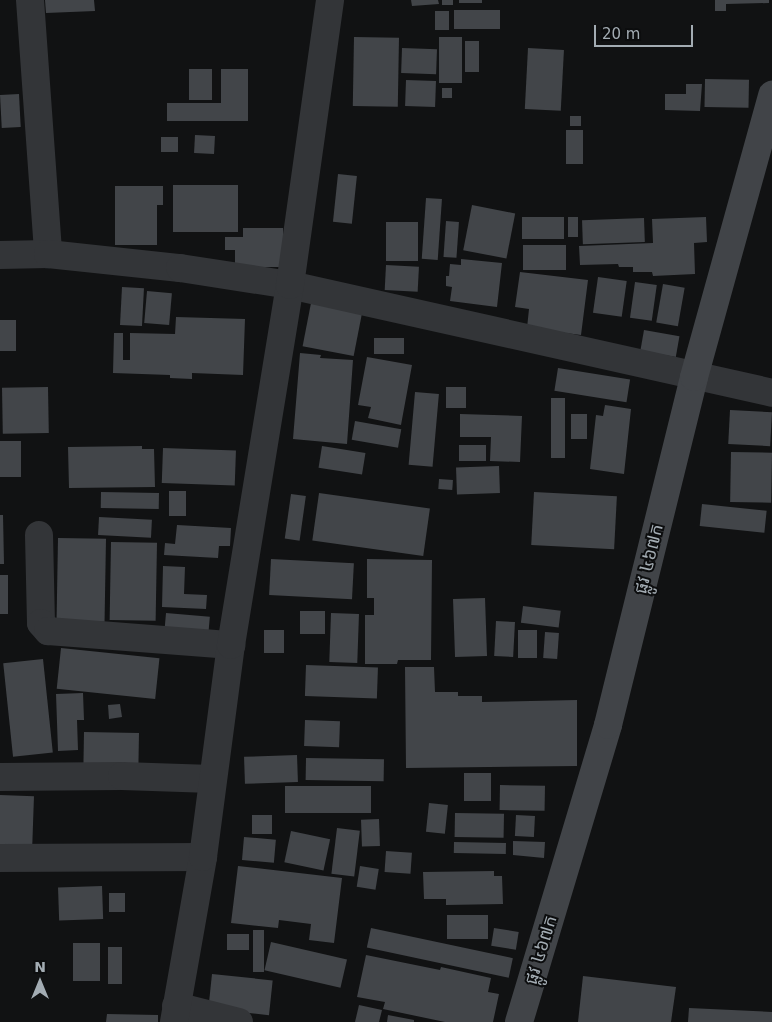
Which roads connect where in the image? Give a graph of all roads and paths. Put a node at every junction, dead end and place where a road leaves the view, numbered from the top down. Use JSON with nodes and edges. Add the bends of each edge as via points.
{"nodes":[{"id":1,"x":30,"y":0,"type":"edge"},
{"id":2,"x":330,"y":0,"type":"edge"},
{"id":3,"x":772,"y":95,"type":"edge"},
{"id":4,"x":48,"y":254,"type":"junction"},
{"id":5,"x":0,"y":255,"type":"edge"},
{"id":6,"x":290,"y":285,"type":"junction"},
{"id":7,"x":694,"y":377,"type":"junction"},
{"id":8,"x":772,"y":393,"type":"edge"},
{"id":9,"x":39,"y":535,"type":"dead end"},
{"id":10,"x":231,"y":645,"type":"junction"},
{"id":11,"x":0,"y":777,"type":"edge"},
{"id":12,"x":212,"y":779,"type":"junction"},
{"id":13,"x":203,"y":856,"type":"junction"},
{"id":14,"x":0,"y":858,"type":"edge"},
{"id":15,"x":175,"y":1014,"type":"edge"},
{"id":16,"x":239,"y":1022,"type":"edge"},
{"id":17,"x":519,"y":1022,"type":"edge"}],
"edges":[{"from":1,"to":4,"type":"street"},
{"from":2,"to":6,"type":"street"},
{"from":3,"to":7,"type":"street","name":"ផ្លូវ ៤៦៧ក"},
{"from":4,"to":5,"type":"street"},
{"from":4,"to":6,"type":"street","via":[[180,268]]},
{"from":6,"to":7,"type":"street"},
{"from":6,"to":10,"type":"street"},
{"from":7,"to":8,"type":"street"},
{"from":7,"to":17,"type":"street","name":"ផ្លូវ ៤៦៧ក","via":[[608,725]]},
{"from":9,"to":10,"type":"street","via":[[41,623],[48,632]]},
{"from":10,"to":12,"type":"street"},
{"from":11,"to":12,"type":"street"},
{"from":12,"to":13,"type":"street"},
{"from":13,"to":14,"type":"street"},
{"from":13,"to":15,"type":"street"},
{"from":15,"to":16,"type":"street"}]}
